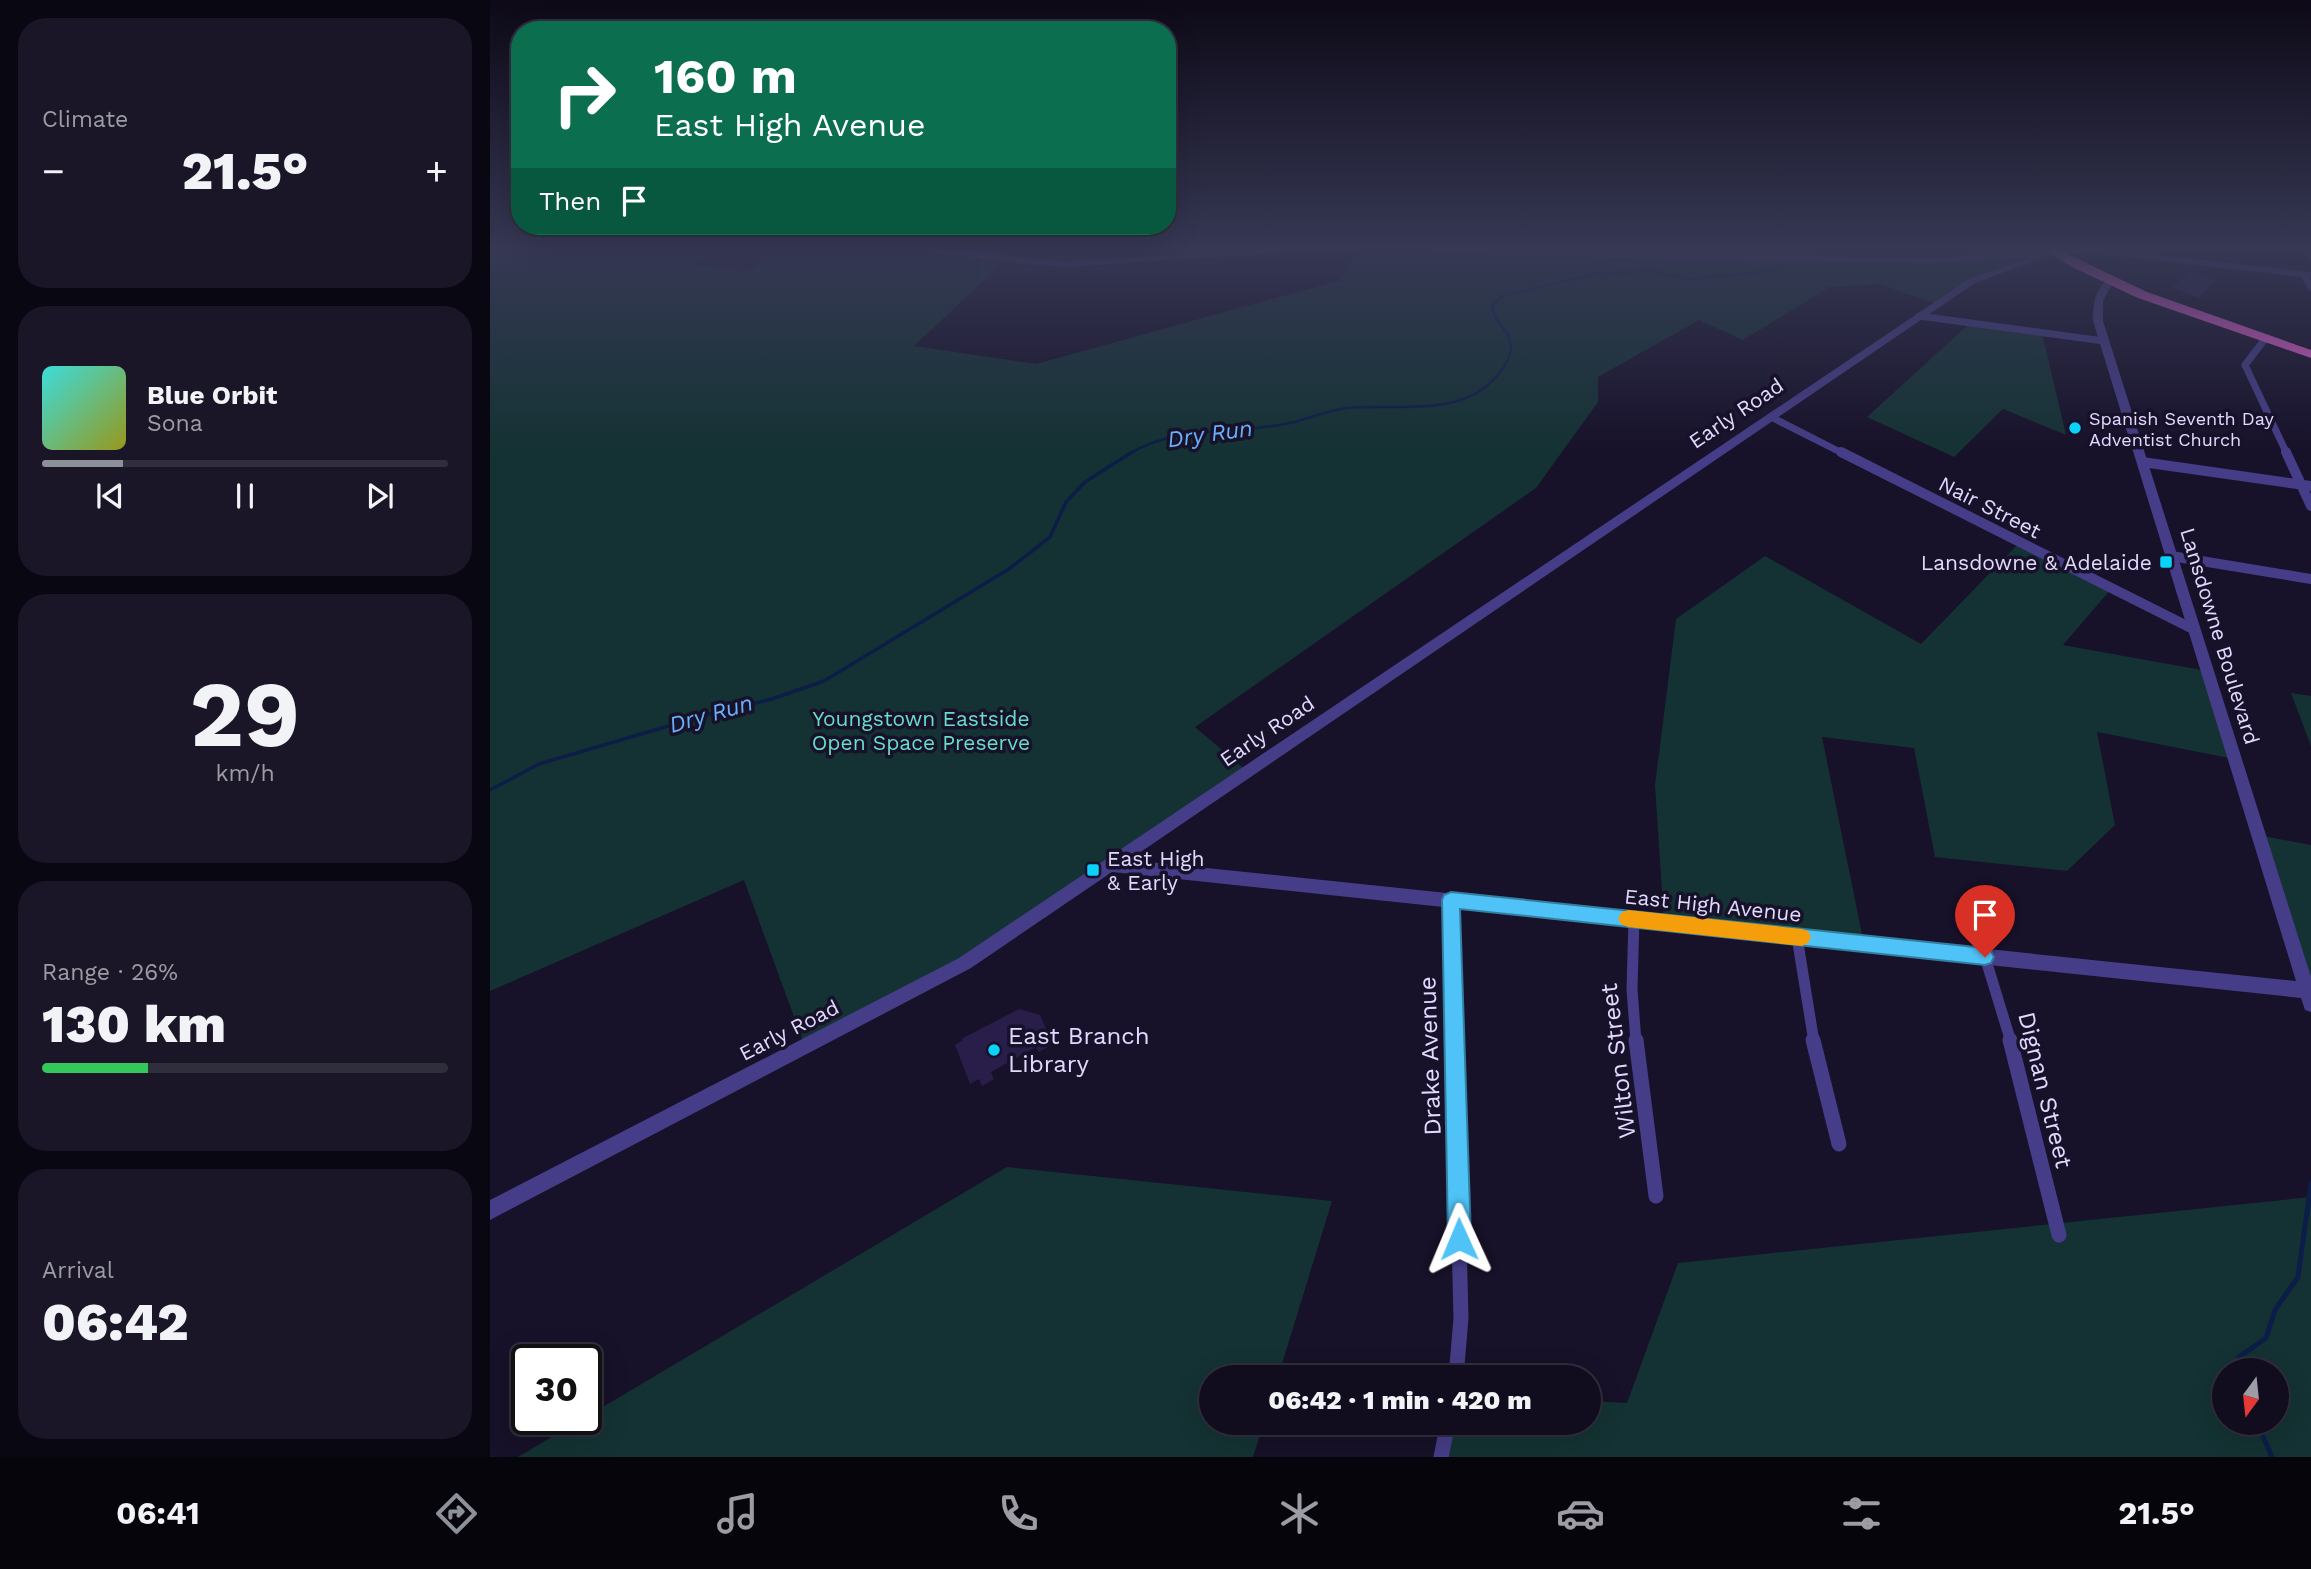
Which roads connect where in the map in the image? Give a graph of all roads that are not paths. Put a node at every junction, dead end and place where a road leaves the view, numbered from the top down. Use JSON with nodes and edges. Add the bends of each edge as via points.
{"nodes":[{"id":1,"x":1919,"y":316,"type":"joint"},
{"id":2,"x":2098,"y":316,"type":"edge"},
{"id":3,"x":2202,"y":316,"type":"edge"},
{"id":4,"x":2265,"y":339,"type":"junction"},
{"id":5,"x":2104,"y":341,"type":"junction"},
{"id":6,"x":2307,"y":351,"type":"edge"},
{"id":7,"x":1771,"y":417,"type":"junction"},
{"id":8,"x":2142,"y":462,"type":"junction"},
{"id":9,"x":2306,"y":485,"type":"edge"},
{"id":10,"x":2311,"y":506,"type":"edge"},
{"id":11,"x":2171,"y":556,"type":"junction"},
{"id":12,"x":2311,"y":579,"type":"edge"},
{"id":13,"x":2193,"y":629,"type":"junction"},
{"id":14,"x":1111,"y":865,"type":"junction"},
{"id":15,"x":1451,"y":900,"type":"junction"},
{"id":16,"x":1634,"y":919,"type":"junction"},
{"id":17,"x":1797,"y":937,"type":"junction"},
{"id":18,"x":1985,"y":957,"type":"junction"},
{"id":19,"x":2310,"y":995,"type":"edge"},
{"id":20,"x":1839,"y":1143,"type":"dead end"},
{"id":21,"x":1656,"y":1196,"type":"dead end"},
{"id":22,"x":490,"y":1210,"type":"edge"},
{"id":23,"x":2059,"y":1235,"type":"dead end"},
{"id":24,"x":1457,"y":1365,"type":"edge"},
{"id":25,"x":1446,"y":1435,"type":"edge"},
{"id":26,"x":1441,"y":1457,"type":"edge"}],
"edges":[{"from":1,"to":5,"type":"street"},
{"from":1,"to":7,"type":"street","name":"Early Road"},
{"from":2,"to":5,"type":"street","name":"Lansdowne Boulevard"},
{"from":3,"to":4,"type":"highway"},
{"from":4,"to":6,"type":"highway"},
{"from":4,"to":9,"type":"street","via":[[2245,365]]},
{"from":5,"to":8,"type":"street","name":"Lansdowne Boulevard"},
{"from":7,"to":13,"type":"street","name":"Nair Street"},
{"from":7,"to":14,"type":"street","name":"Early Road"},
{"from":8,"to":9,"type":"street"},
{"from":8,"to":11,"type":"street","name":"Lansdowne Boulevard"},
{"from":9,"to":10,"type":"street"},
{"from":11,"to":12,"type":"street"},
{"from":11,"to":13,"type":"street","name":"Lansdowne Boulevard"},
{"from":13,"to":19,"type":"street","name":"Lansdowne Boulevard"},
{"from":14,"to":15,"type":"street","name":"East High Avenue"},
{"from":14,"to":22,"type":"street","name":"Early Road","via":[[944,975]]},
{"from":15,"to":16,"type":"street","name":"East High Avenue"},
{"from":15,"to":24,"type":"street","name":"Drake Avenue","via":[[1461,1318]]},
{"from":16,"to":17,"type":"street","name":"East High Avenue"},
{"from":16,"to":21,"type":"street","name":"Wilton Street","via":[[1630,976],[1634,1030]]},
{"from":17,"to":18,"type":"street","name":"East High Avenue"},
{"from":17,"to":20,"type":"street","via":[[1812,1035]]},
{"from":18,"to":19,"type":"street","name":"East High Avenue"},
{"from":18,"to":23,"type":"street","name":"Dignan Street","via":[[2017,1063]]},
{"from":25,"to":26,"type":"street"}]}
